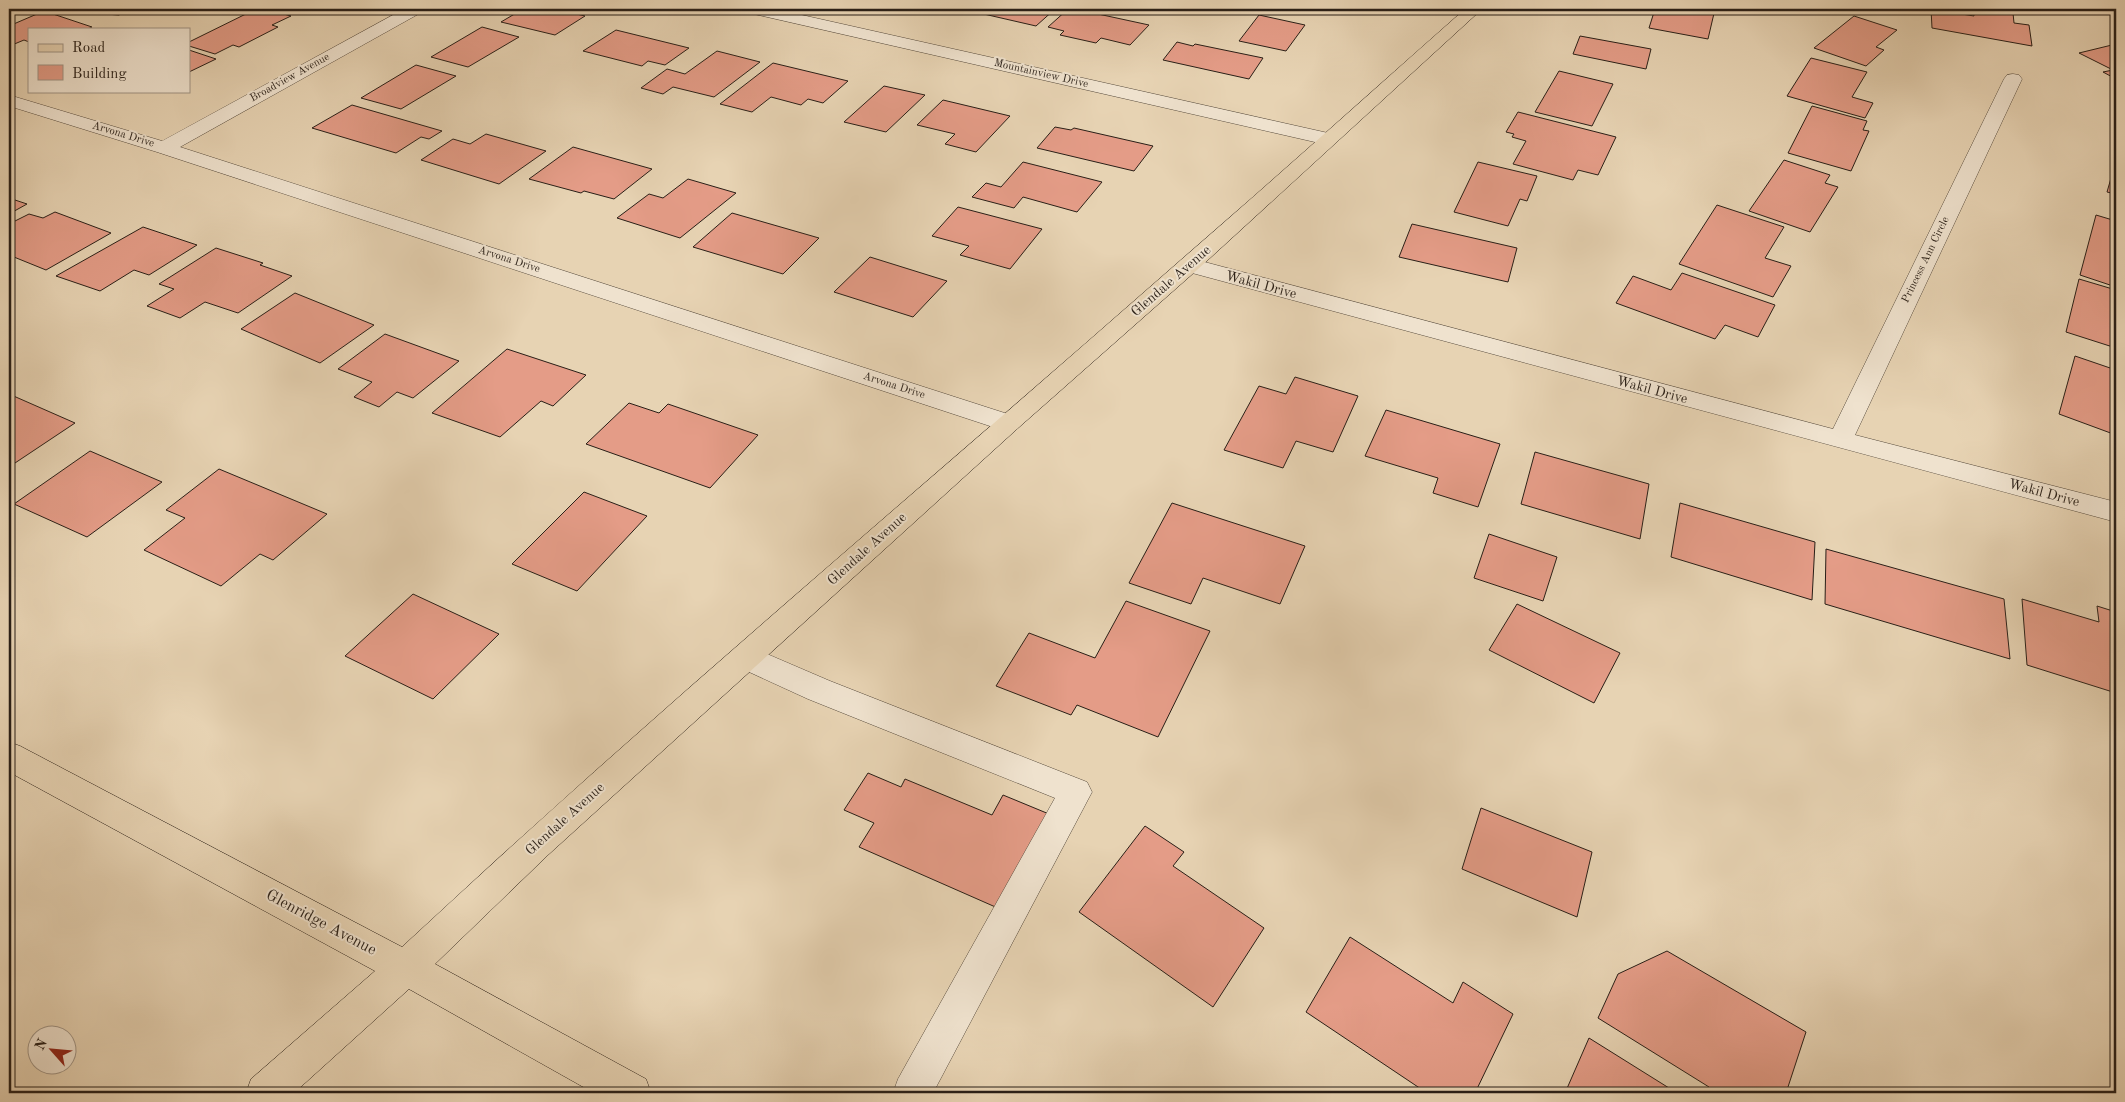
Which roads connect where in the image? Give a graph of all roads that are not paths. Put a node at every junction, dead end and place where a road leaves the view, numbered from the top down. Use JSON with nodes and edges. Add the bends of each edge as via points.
{"nodes":[{"id":1,"x":416,"y":9,"type":"edge"},
{"id":2,"x":754,"y":9,"type":"edge"},
{"id":3,"x":1474,"y":9,"type":"edge"},
{"id":4,"x":2013,"y":79,"type":"dead end"},
{"id":5,"x":9,"y":100,"type":"edge"},
{"id":6,"x":1328,"y":139,"type":"junction"},
{"id":7,"x":164,"y":148,"type":"junction"},
{"id":8,"x":1188,"y":265,"type":"junction"},
{"id":9,"x":1008,"y":423,"type":"junction"},
{"id":10,"x":1840,"y":440,"type":"junction"},
{"id":11,"x":2116,"y":512,"type":"edge"},
{"id":12,"x":746,"y":657,"type":"junction"},
{"id":13,"x":9,"y":756,"type":"edge"},
{"id":14,"x":406,"y":968,"type":"junction"},
{"id":15,"x":265,"y":1093,"type":"edge"},
{"id":16,"x":632,"y":1093,"type":"edge"},
{"id":17,"x":912,"y":1093,"type":"edge"}],
"edges":[{"from":1,"to":7,"type":"street","name":"Broadview Avenue"},
{"from":2,"to":6,"type":"street","name":"Mountainview Drive"},
{"from":3,"to":6,"type":"main road","name":"Glendale Avenue"},
{"from":4,"to":10,"type":"street","name":"Princess Ann Circle"},
{"from":5,"to":7,"type":"street","name":"Arvona Drive"},
{"from":6,"to":8,"type":"main road","name":"Glendale Avenue"},
{"from":7,"to":9,"type":"street","name":"Arvona Drive"},
{"from":8,"to":9,"type":"main road","name":"Glendale Avenue"},
{"from":8,"to":10,"type":"street","name":"Wakil Drive"},
{"from":9,"to":12,"type":"main road","name":"Glendale Avenue"},
{"from":10,"to":11,"type":"street","name":"Wakil Drive"},
{"from":12,"to":14,"type":"main road","name":"Glendale Avenue","via":[[536,844]]},
{"from":12,"to":17,"type":"street","via":[[819,690],[1076,792]]},
{"from":13,"to":14,"type":"main road","name":"Glenridge Avenue"},
{"from":14,"to":15,"type":"main road","name":"Glendale Avenue"},
{"from":14,"to":16,"type":"main road","name":"Glenridge Avenue"}]}
